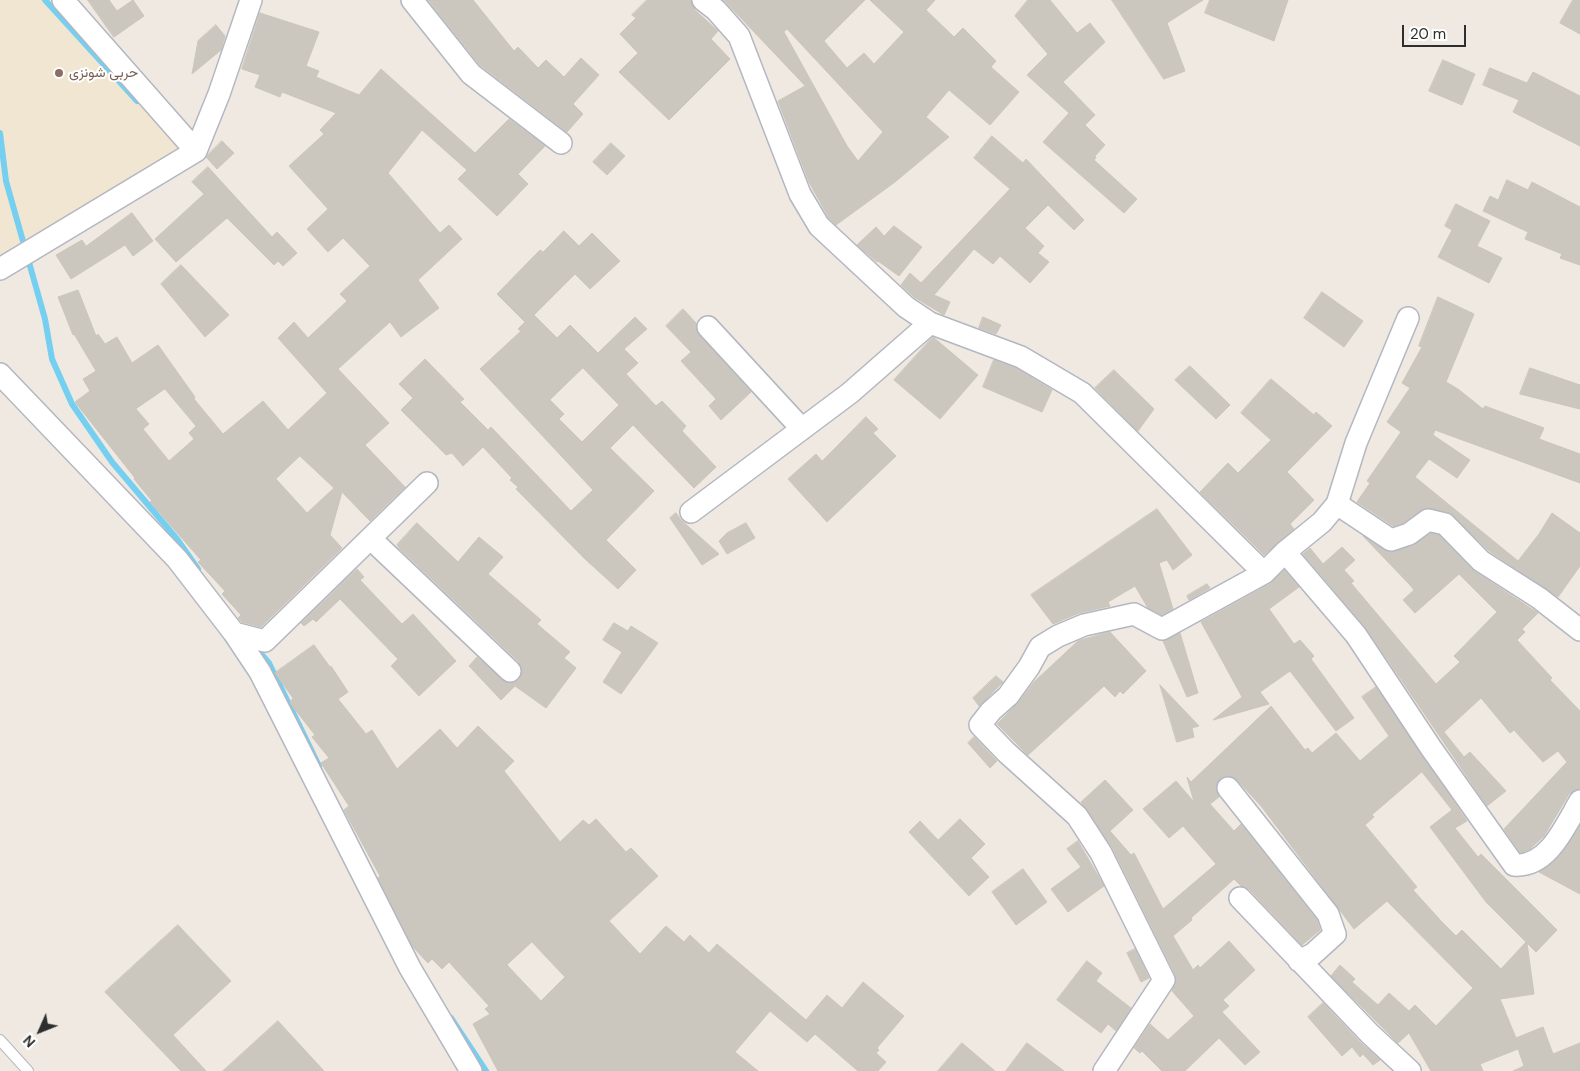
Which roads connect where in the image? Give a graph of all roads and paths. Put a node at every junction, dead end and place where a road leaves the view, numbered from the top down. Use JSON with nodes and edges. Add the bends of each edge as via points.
{"nodes":[{"id":1,"x":63,"y":0,"type":"edge"},
{"id":2,"x":251,"y":0,"type":"edge"},
{"id":3,"x":412,"y":0,"type":"edge"},
{"id":4,"x":703,"y":0,"type":"edge"},
{"id":5,"x":561,"y":143,"type":"dead end"},
{"id":6,"x":196,"y":151,"type":"junction"},
{"id":7,"x":0,"y":269,"type":"edge"},
{"id":8,"x":1408,"y":318,"type":"dead end"},
{"id":9,"x":930,"y":323,"type":"junction"},
{"id":10,"x":708,"y":326,"type":"dead end"},
{"id":11,"x":0,"y":374,"type":"edge"},
{"id":12,"x":802,"y":429,"type":"junction"},
{"id":13,"x":427,"y":483,"type":"dead end"},
{"id":14,"x":1338,"y":504,"type":"junction"},
{"id":15,"x":691,"y":512,"type":"dead end"},
{"id":16,"x":371,"y":539,"type":"junction"},
{"id":17,"x":1284,"y":552,"type":"junction"},
{"id":18,"x":1264,"y":573,"type":"junction"},
{"id":19,"x":1580,"y":630,"type":"edge"},
{"id":20,"x":234,"y":633,"type":"junction"},
{"id":21,"x":510,"y":671,"type":"dead end"},
{"id":22,"x":1228,"y":788,"type":"dead end"},
{"id":23,"x":1580,"y":801,"type":"edge"},
{"id":24,"x":1240,"y":898,"type":"dead end"},
{"id":25,"x":1299,"y":961,"type":"junction"},
{"id":26,"x":0,"y":1040,"type":"edge"},
{"id":27,"x":28,"y":1071,"type":"edge"},
{"id":28,"x":471,"y":1071,"type":"edge"},
{"id":29,"x":1104,"y":1071,"type":"edge"},
{"id":30,"x":1410,"y":1071,"type":"edge"}],
"edges":[{"from":1,"to":6,"type":"street"},
{"from":2,"to":6,"type":"street","via":[[220,94]]},
{"from":3,"to":5,"type":"street","via":[[471,74]]},
{"from":4,"to":9,"type":"street","via":[[739,36],[800,194],[819,226],[906,307]]},
{"from":6,"to":7,"type":"street"},
{"from":8,"to":14,"type":"street","via":[[1356,443]]},
{"from":9,"to":12,"type":"street"},
{"from":9,"to":18,"type":"street","via":[[1022,357],[1082,393]]},
{"from":10,"to":12,"type":"street"},
{"from":11,"to":20,"type":"street","via":[[177,559]]},
{"from":12,"to":15,"type":"street"},
{"from":13,"to":16,"type":"street"},
{"from":14,"to":17,"type":"street","via":[[1322,522]]},
{"from":14,"to":19,"type":"street","via":[[1391,540],[1410,534],[1428,520],[1445,524],[1481,561],[1539,598]]},
{"from":16,"to":20,"type":"street","via":[[265,641]]},
{"from":16,"to":21,"type":"street"},
{"from":17,"to":18,"type":"street"},
{"from":17,"to":23,"type":"street","via":[[1356,635],[1514,865],[1529,863],[1549,851]]},
{"from":18,"to":29,"type":"street","via":[[1162,629],[1134,614],[1084,625],[1058,636],[1040,647],[1008,696],[980,725],[1077,816],[1101,852],[1164,980]]},
{"from":20,"to":28,"type":"street","via":[[260,672],[410,968]]},
{"from":22,"to":25,"type":"street","via":[[1328,914],[1335,934],[1313,954]]},
{"from":24,"to":25,"type":"street"},
{"from":25,"to":30,"type":"street"},
{"from":26,"to":27,"type":"lane"}]}
